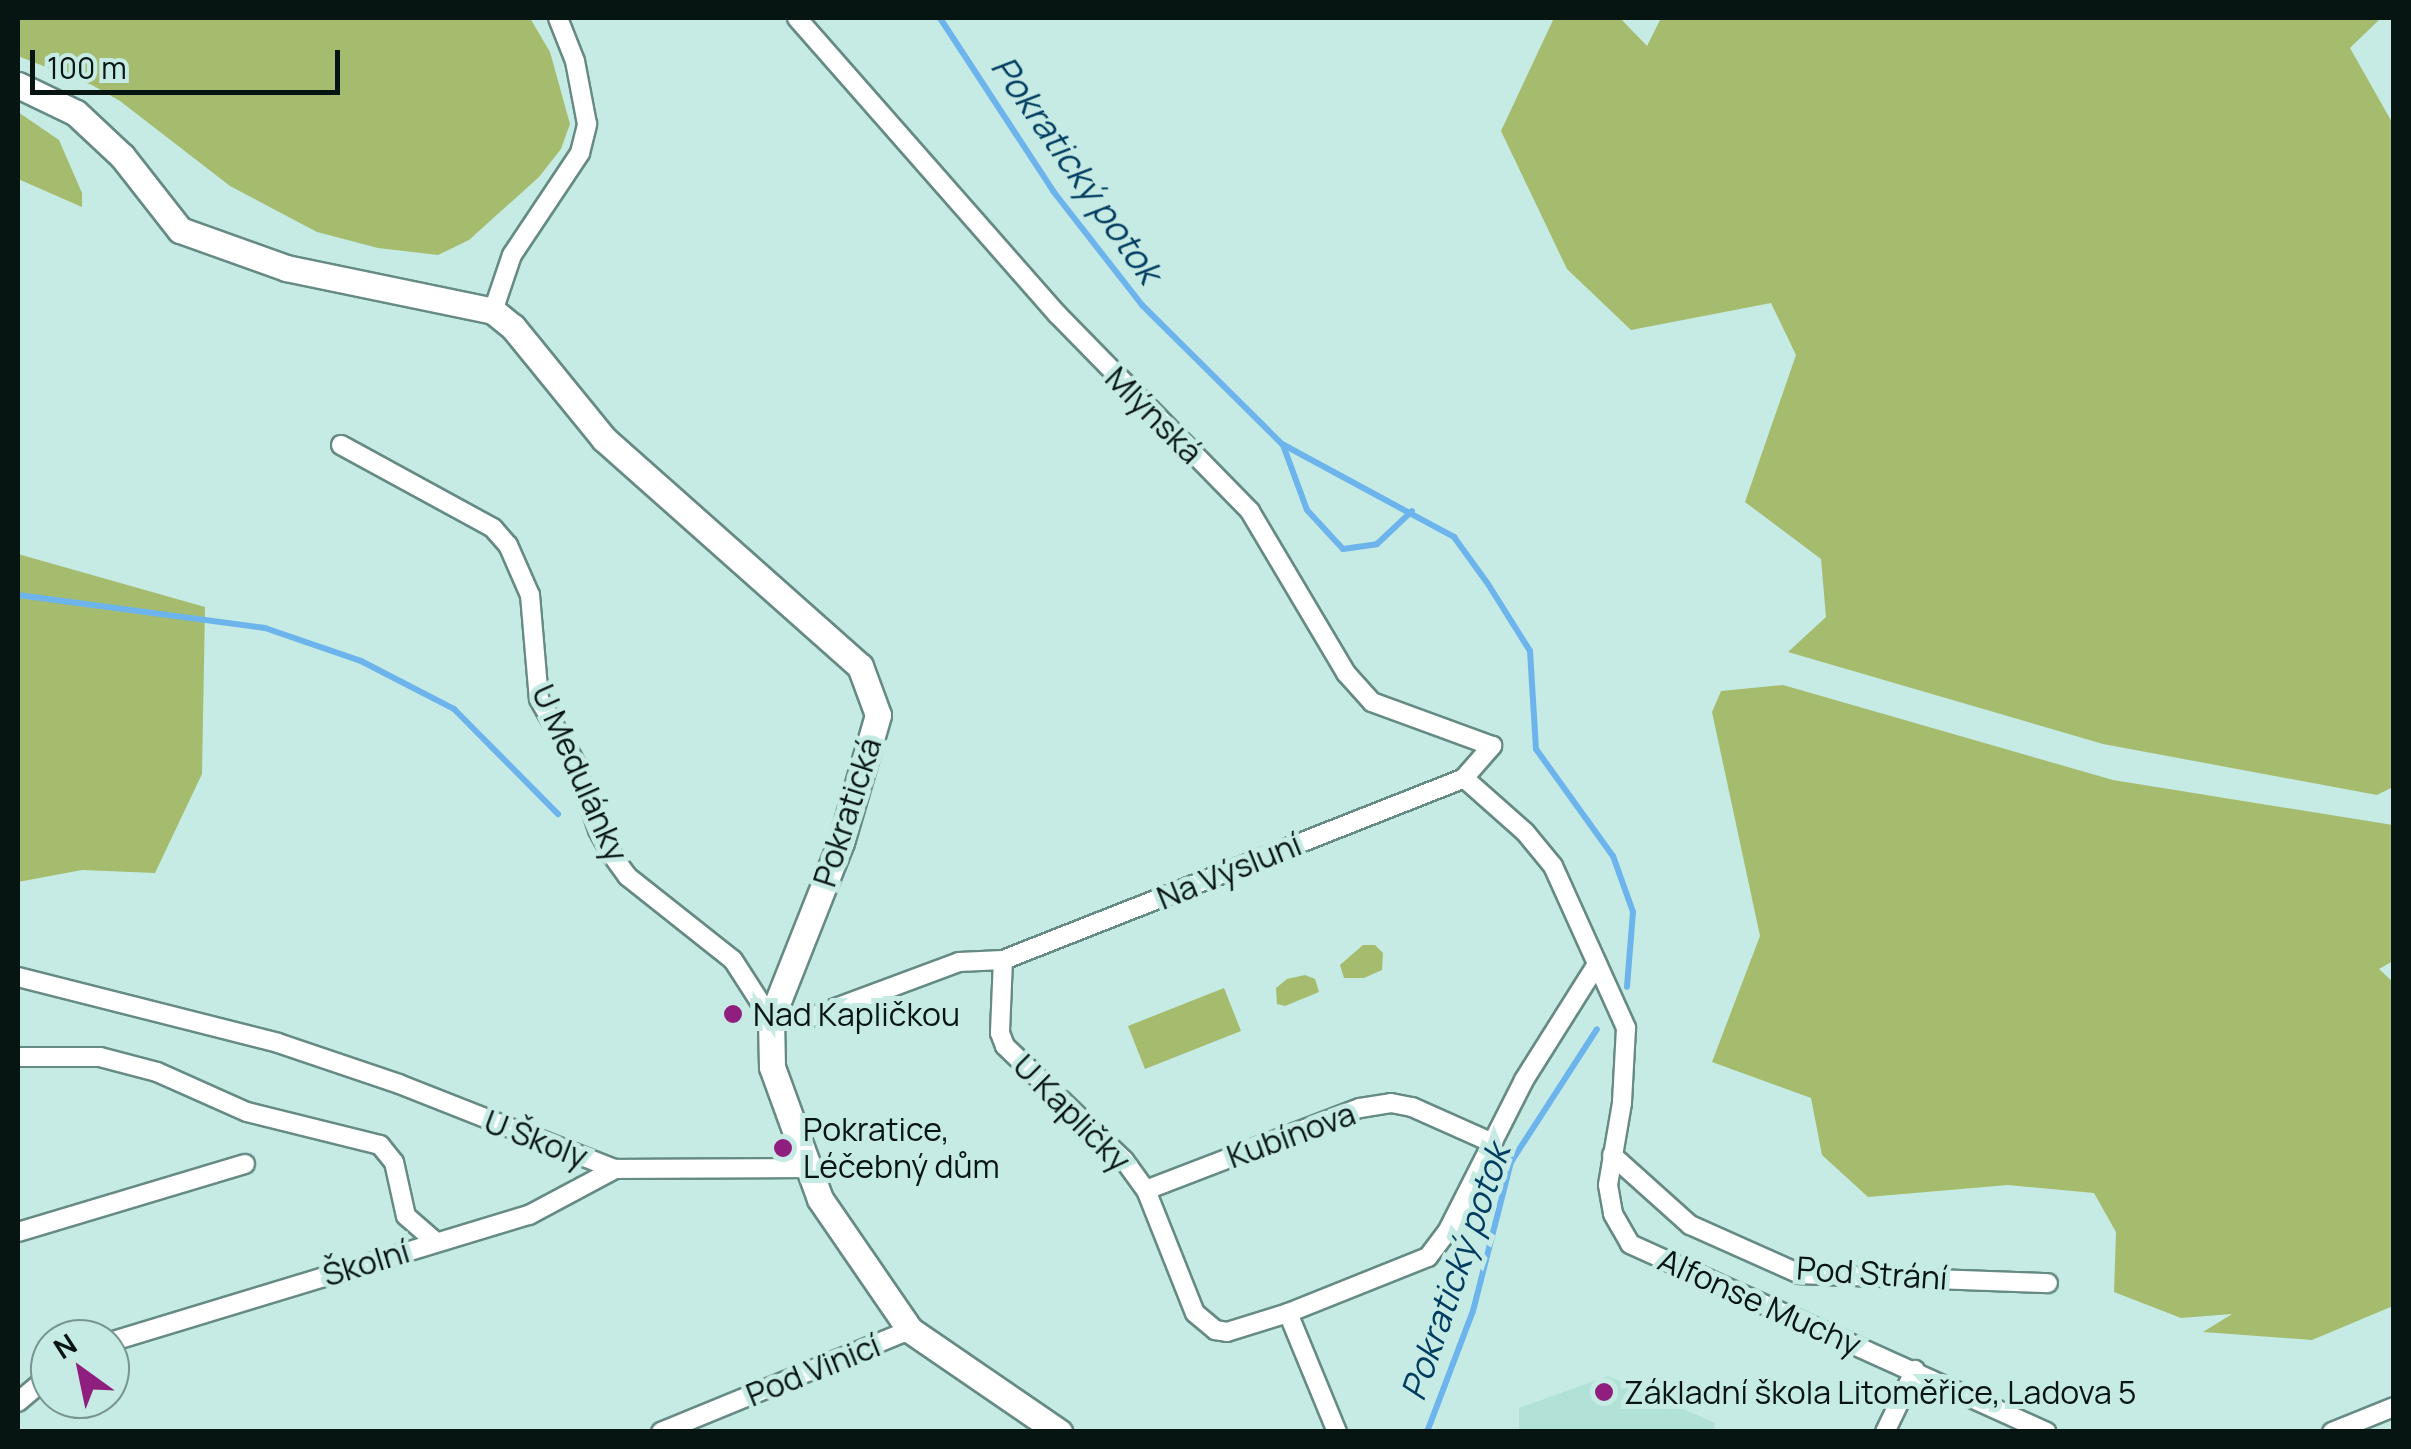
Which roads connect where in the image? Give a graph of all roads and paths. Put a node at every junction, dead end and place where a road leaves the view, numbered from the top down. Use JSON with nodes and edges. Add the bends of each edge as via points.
{"nodes":[{"id":1,"x":558,"y":18,"type":"edge"},
{"id":2,"x":797,"y":18,"type":"edge"},
{"id":3,"x":18,"y":85,"type":"edge"},
{"id":4,"x":493,"y":311,"type":"junction"},
{"id":5,"x":340,"y":446,"type":"dead end"},
{"id":6,"x":1464,"y":778,"type":"junction"},
{"id":7,"x":1003,"y":960,"type":"junction"},
{"id":8,"x":1597,"y":964,"type":"junction"},
{"id":9,"x":18,"y":977,"type":"edge"},
{"id":10,"x":771,"y":1018,"type":"junction"},
{"id":11,"x":18,"y":1056,"type":"edge"},
{"id":12,"x":1493,"y":1143,"type":"junction"},
{"id":13,"x":1612,"y":1155,"type":"junction"},
{"id":14,"x":245,"y":1164,"type":"dead end"},
{"id":15,"x":806,"y":1168,"type":"junction"},
{"id":16,"x":615,"y":1169,"type":"junction"},
{"id":17,"x":1146,"y":1190,"type":"junction"},
{"id":18,"x":18,"y":1232,"type":"edge"},
{"id":19,"x":436,"y":1242,"type":"junction"},
{"id":20,"x":2048,"y":1282,"type":"dead end"},
{"id":21,"x":1288,"y":1314,"type":"junction"},
{"id":22,"x":910,"y":1330,"type":"junction"},
{"id":23,"x":130,"y":1336,"type":"edge"},
{"id":24,"x":1915,"y":1370,"type":"junction"},
{"id":25,"x":2394,"y":1407,"type":"edge"},
{"id":26,"x":661,"y":1432,"type":"edge"},
{"id":27,"x":1060,"y":1432,"type":"edge"},
{"id":28,"x":1337,"y":1432,"type":"edge"},
{"id":29,"x":1885,"y":1432,"type":"edge"},
{"id":30,"x":2047,"y":1432,"type":"edge"},
{"id":31,"x":2332,"y":1432,"type":"edge"}],
"edges":[{"from":1,"to":4,"type":"street","via":[[575,61],[587,124],[580,153],[512,255]]},
{"from":2,"to":6,"type":"street","name":"Mlýnská","via":[[1057,314],[1250,511],[1346,674],[1372,702],[1492,746]]},
{"from":3,"to":4,"type":"street","via":[[76,113],[122,156],[180,230],[286,268]]},
{"from":4,"to":10,"type":"street","name":"Pokratická","via":[[514,327],[604,440],[860,666],[878,716],[840,842]]},
{"from":5,"to":10,"type":"street","name":"U Medulánky","via":[[493,528],[508,545],[530,596],[540,700],[577,766],[598,830],[627,876],[733,960]]},
{"from":6,"to":7,"type":"street","name":"Na Výsluní"},
{"from":6,"to":8,"type":"street","via":[[1543,851]]},
{"from":7,"to":10,"type":"street","name":"Na Výsluní","via":[[959,962],[806,1020]]},
{"from":7,"to":17,"type":"street","name":"U Kapličky","via":[[1000,1033],[1016,1060],[1124,1160]]},
{"from":8,"to":12,"type":"street"},
{"from":8,"to":13,"type":"street","name":"Alfonse Muchy","via":[[1626,1028]]},
{"from":9,"to":16,"type":"street","name":"U Školy","via":[[278,1043]]},
{"from":10,"to":15,"type":"street","name":"Pokratická","via":[[772,1067]]},
{"from":11,"to":19,"type":"street","via":[[100,1058],[177,1079],[248,1112],[380,1144],[394,1162],[406,1216]]},
{"from":12,"to":17,"type":"street","name":"Kubínova","via":[[1391,1103],[1360,1108]]},
{"from":12,"to":21,"type":"street","via":[[1428,1257]]},
{"from":13,"to":20,"type":"street","name":"Pod Strání","via":[[1690,1225],[1800,1274]]},
{"from":13,"to":24,"type":"street","name":"Alfonse Muchy","via":[[1613,1214],[1630,1244]]},
{"from":14,"to":18,"type":"street"},
{"from":15,"to":16,"type":"street","name":"U Školy"},
{"from":15,"to":22,"type":"street","name":"Pokratická","via":[[830,1217]]},
{"from":16,"to":19,"type":"street","name":"Školní","via":[[528,1215]]},
{"from":17,"to":21,"type":"street","name":"U Kapličky","via":[[1202,1322],[1227,1332]]},
{"from":19,"to":23,"type":"street","name":"Školní"},
{"from":21,"to":28,"type":"street"},
{"from":22,"to":26,"type":"street","name":"Pod Vinicí"},
{"from":22,"to":27,"type":"street","name":"Pokratická"},
{"from":24,"to":29,"type":"street"},
{"from":24,"to":30,"type":"street","name":"Alfonse Muchy"},
{"from":25,"to":31,"type":"street"}]}
